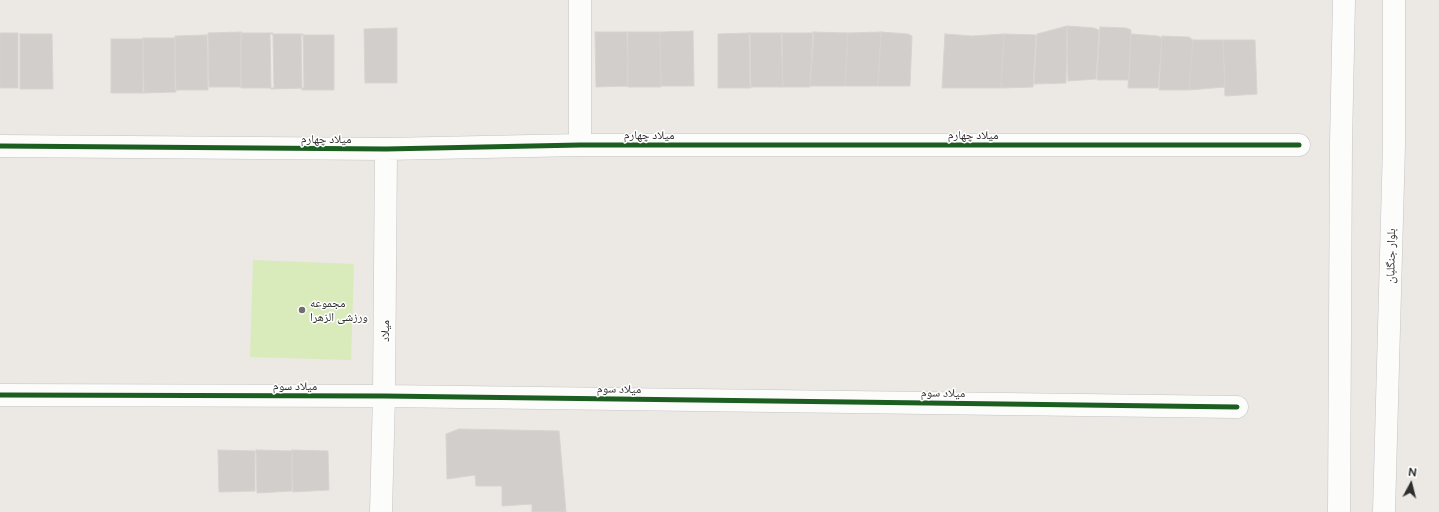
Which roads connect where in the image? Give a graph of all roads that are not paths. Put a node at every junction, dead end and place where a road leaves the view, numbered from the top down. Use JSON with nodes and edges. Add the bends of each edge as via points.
{"nodes":[{"id":1,"x":580,"y":0,"type":"edge"},
{"id":2,"x":1344,"y":0,"type":"edge"},
{"id":3,"x":1394,"y":0,"type":"edge"},
{"id":4,"x":580,"y":145,"type":"junction"},
{"id":5,"x":1299,"y":145,"type":"dead end"},
{"id":6,"x":0,"y":146,"type":"edge"},
{"id":7,"x":386,"y":149,"type":"junction"},
{"id":8,"x":0,"y":395,"type":"edge"},
{"id":9,"x":384,"y":396,"type":"junction"},
{"id":10,"x":1237,"y":407,"type":"dead end"},
{"id":11,"x":381,"y":512,"type":"edge"},
{"id":12,"x":1339,"y":512,"type":"edge"},
{"id":13,"x":1384,"y":512,"type":"edge"}],
"edges":[{"from":1,"to":4,"type":"street"},
{"from":2,"to":12,"type":"street"},
{"from":3,"to":13,"type":"street","name":"بلوار جنگلبان","via":[[1394,145]]},
{"from":4,"to":5,"type":"street","name":"میلاد چهارم"},
{"from":4,"to":7,"type":"street","name":"میلاد چهارم"},
{"from":6,"to":7,"type":"street","name":"میلاد چهارم"},
{"from":7,"to":9,"type":"street","name":"میلاد"},
{"from":8,"to":9,"type":"street","name":"میلاد سوم"},
{"from":9,"to":10,"type":"street","name":"میلاد سوم"},
{"from":9,"to":11,"type":"street","name":"میلاد"}]}
